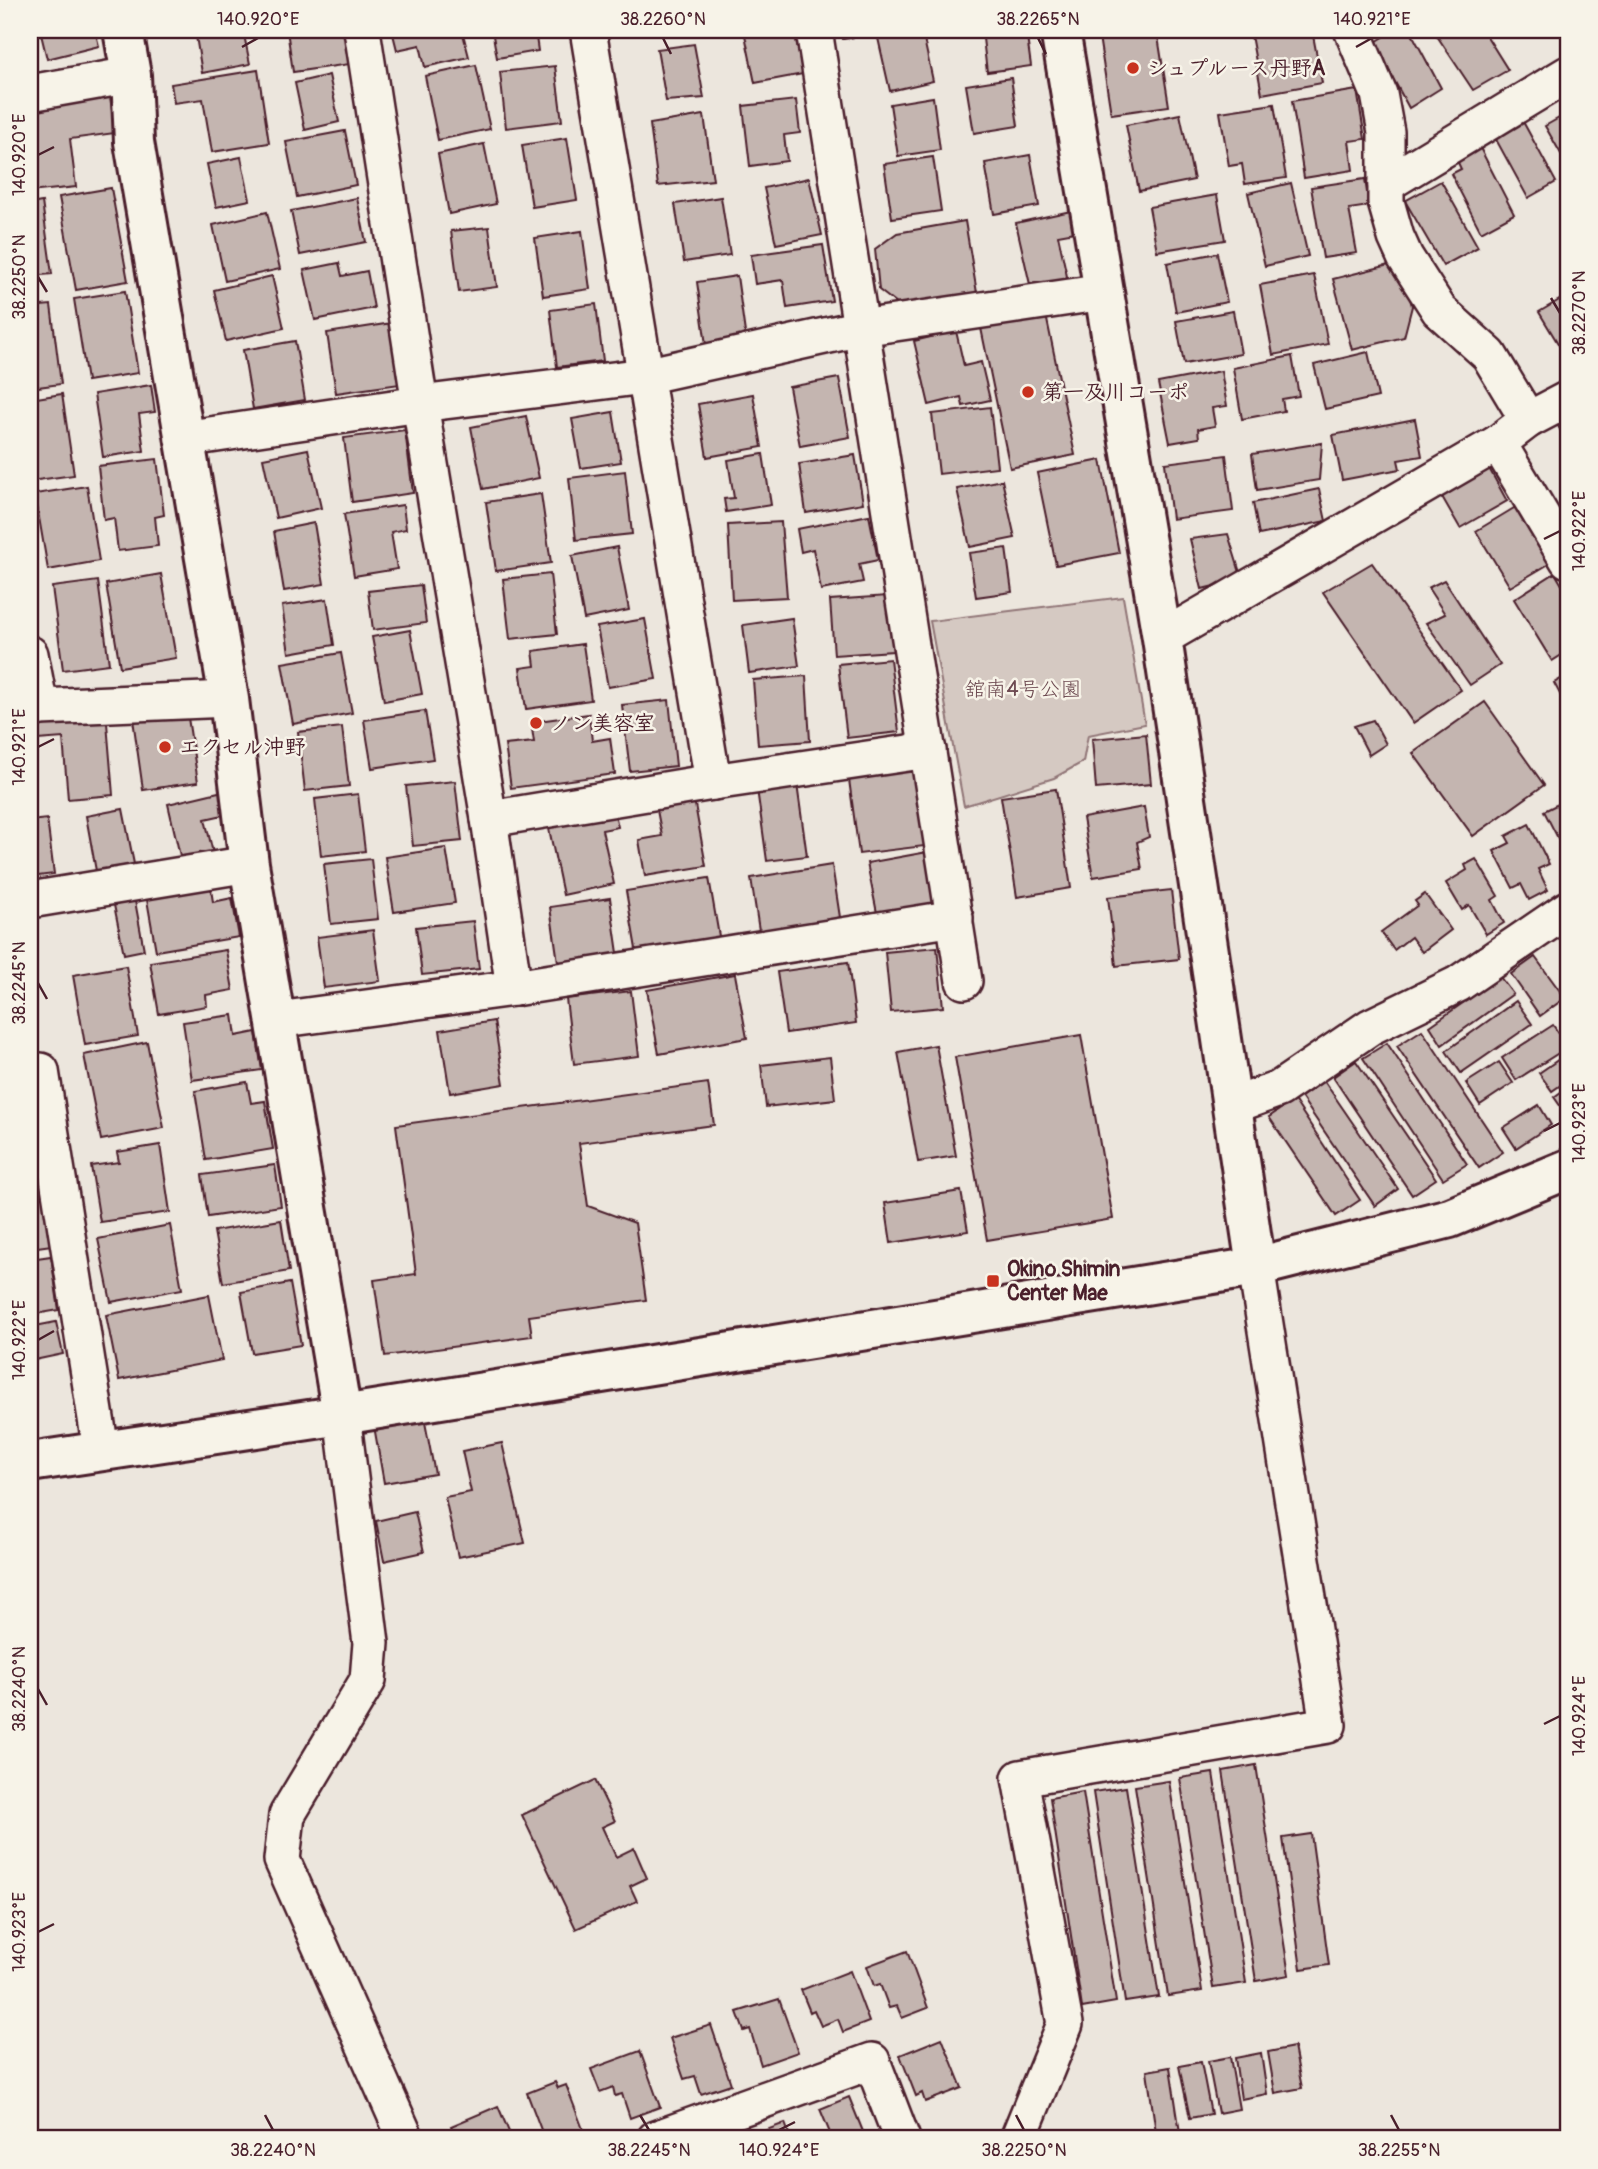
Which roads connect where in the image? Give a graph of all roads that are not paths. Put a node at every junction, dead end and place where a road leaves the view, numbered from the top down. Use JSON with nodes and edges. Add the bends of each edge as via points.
{"nodes":[{"id":1,"x":123,"y":30,"type":"edge"},
{"id":2,"x":362,"y":30,"type":"edge"},
{"id":3,"x":588,"y":30,"type":"edge"},
{"id":4,"x":814,"y":30,"type":"edge"},
{"id":5,"x":1060,"y":30,"type":"edge"},
{"id":6,"x":1352,"y":30,"type":"edge"},
{"id":7,"x":1568,"y":74,"type":"edge"},
{"id":8,"x":131,"y":75,"type":"junction"},
{"id":9,"x":30,"y":93,"type":"edge"},
{"id":10,"x":1386,"y":184,"type":"junction"},
{"id":11,"x":1104,"y":292,"type":"junction"},
{"id":12,"x":861,"y":328,"type":"junction"},
{"id":13,"x":645,"y":376,"type":"junction"},
{"id":14,"x":1568,"y":399,"type":"edge"},
{"id":15,"x":420,"y":404,"type":"junction"},
{"id":16,"x":1528,"y":420,"type":"junction"},
{"id":17,"x":183,"y":439,"type":"junction"},
{"id":18,"x":1498,"y":443,"type":"junction"},
{"id":19,"x":1568,"y":560,"type":"edge"},
{"id":20,"x":1162,"y":638,"type":"junction"},
{"id":21,"x":30,"y":654,"type":"edge"},
{"id":22,"x":229,"y":699,"type":"junction"},
{"id":23,"x":35,"y":709,"type":"edge"},
{"id":24,"x":928,"y":750,"type":"junction"},
{"id":25,"x":713,"y":782,"type":"junction"},
{"id":26,"x":489,"y":819,"type":"junction"},
{"id":27,"x":249,"y":864,"type":"junction"},
{"id":28,"x":30,"y":900,"type":"edge"},
{"id":29,"x":1568,"y":908,"type":"edge"},
{"id":30,"x":955,"y":918,"type":"junction"},
{"id":31,"x":964,"y":981,"type":"dead end"},
{"id":32,"x":513,"y":988,"type":"junction"},
{"id":33,"x":277,"y":1020,"type":"junction"},
{"id":34,"x":30,"y":1073,"type":"edge"},
{"id":35,"x":1232,"y":1106,"type":"junction"},
{"id":36,"x":1568,"y":1169,"type":"edge"},
{"id":37,"x":1256,"y":1267,"type":"junction"},
{"id":38,"x":342,"y":1415,"type":"junction"},
{"id":39,"x":101,"y":1450,"type":"junction"},
{"id":40,"x":30,"y":1462,"type":"edge"},
{"id":41,"x":406,"y":2139,"type":"edge"},
{"id":42,"x":655,"y":2139,"type":"edge"},
{"id":43,"x":902,"y":2139,"type":"edge"},
{"id":44,"x":1018,"y":2139,"type":"edge"}],
"edges":[{"from":1,"to":8,"type":"street"},
{"from":2,"to":15,"type":"street"},
{"from":3,"to":13,"type":"street"},
{"from":4,"to":12,"type":"street"},
{"from":5,"to":11,"type":"street"},
{"from":6,"to":10,"type":"street","via":[[1379,94],[1387,132]]},
{"from":7,"to":10,"type":"street"},
{"from":8,"to":9,"type":"street"},
{"from":8,"to":17,"type":"street","via":[[134,142]]},
{"from":10,"to":16,"type":"street","via":[[1386,202],[1405,257],[1439,310],[1489,355]]},
{"from":11,"to":12,"type":"street"},
{"from":11,"to":20,"type":"street"},
{"from":12,"to":13,"type":"street"},
{"from":12,"to":24,"type":"street"},
{"from":13,"to":15,"type":"street"},
{"from":13,"to":25,"type":"street"},
{"from":14,"to":16,"type":"street"},
{"from":15,"to":17,"type":"street"},
{"from":15,"to":26,"type":"street"},
{"from":16,"to":18,"type":"street"},
{"from":17,"to":22,"type":"street"},
{"from":18,"to":19,"type":"street"},
{"from":18,"to":20,"type":"street"},
{"from":20,"to":35,"type":"street"},
{"from":21,"to":23,"type":"street"},
{"from":22,"to":23,"type":"street"},
{"from":22,"to":27,"type":"street"},
{"from":24,"to":25,"type":"street"},
{"from":24,"to":30,"type":"street"},
{"from":25,"to":26,"type":"street"},
{"from":26,"to":32,"type":"street"},
{"from":27,"to":28,"type":"street"},
{"from":27,"to":33,"type":"street"},
{"from":29,"to":35,"type":"street","via":[[1458,984],[1370,1027],[1279,1089]]},
{"from":30,"to":31,"type":"street"},
{"from":30,"to":32,"type":"street"},
{"from":32,"to":33,"type":"street"},
{"from":33,"to":38,"type":"street"},
{"from":34,"to":39,"type":"street","via":[[41,1071]]},
{"from":35,"to":37,"type":"street"},
{"from":36,"to":37,"type":"street","via":[[1450,1218]]},
{"from":37,"to":38,"type":"street"},
{"from":37,"to":44,"type":"street","via":[[1328,1725],[1020,1777],[1065,2024]]},
{"from":38,"to":39,"type":"street"},
{"from":38,"to":41,"type":"street","via":[[371,1643],[368,1680],[287,1815],[282,1860]]},
{"from":39,"to":40,"type":"street"},
{"from":42,"to":43,"type":"street","via":[[872,2061]]}]}
